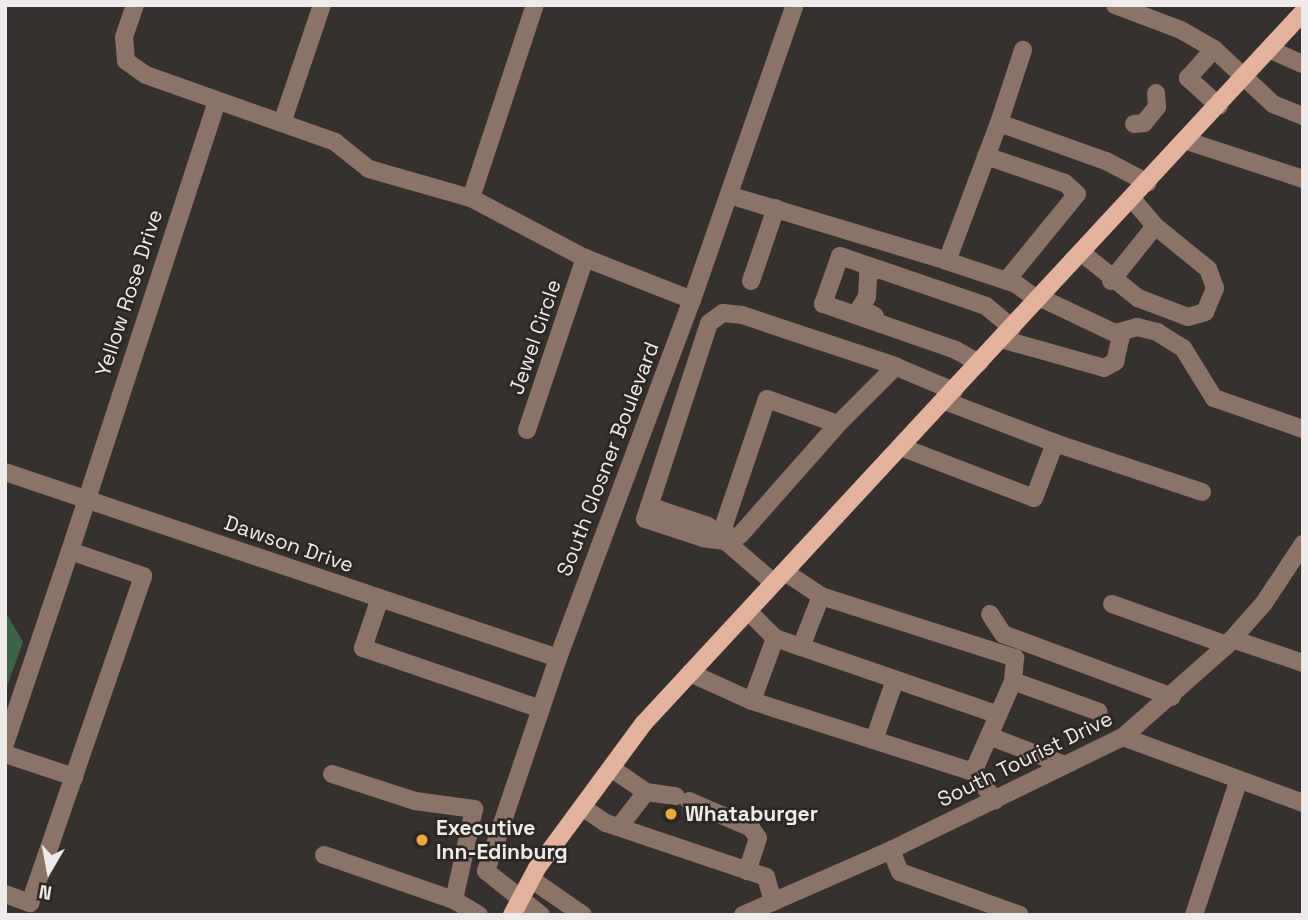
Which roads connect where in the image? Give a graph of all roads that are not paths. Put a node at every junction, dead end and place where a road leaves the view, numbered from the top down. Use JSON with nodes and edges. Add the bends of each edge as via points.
{"nodes":[{"id":1,"x":135,"y":5,"type":"edge"},
{"id":2,"x":322,"y":5,"type":"edge"},
{"id":3,"x":535,"y":5,"type":"edge"},
{"id":4,"x":795,"y":5,"type":"edge"},
{"id":5,"x":1115,"y":5,"type":"edge"},
{"id":6,"x":1303,"y":12,"type":"edge"},
{"id":7,"x":1214,"y":49,"type":"junction"},
{"id":8,"x":1023,"y":50,"type":"dead end"},
{"id":9,"x":1271,"y":50,"type":"junction"},
{"id":10,"x":1303,"y":64,"type":"edge"},
{"id":11,"x":1246,"y":78,"type":"junction"},
{"id":12,"x":1156,"y":93,"type":"dead end"},
{"id":13,"x":217,"y":102,"type":"junction"},
{"id":14,"x":1219,"y":106,"type":"junction"},
{"id":15,"x":1303,"y":116,"type":"edge"},
{"id":16,"x":282,"y":122,"type":"junction"},
{"id":17,"x":999,"y":123,"type":"junction"},
{"id":18,"x":1134,"y":124,"type":"dead end"},
{"id":19,"x":1187,"y":141,"type":"junction"},
{"id":20,"x":986,"y":156,"type":"junction"},
{"id":21,"x":1303,"y":179,"type":"edge"},
{"id":22,"x":1148,"y":183,"type":"junction"},
{"id":23,"x":729,"y":195,"type":"junction"},
{"id":24,"x":471,"y":198,"type":"junction"},
{"id":25,"x":1132,"y":199,"type":"junction"},
{"id":26,"x":776,"y":208,"type":"junction"},
{"id":27,"x":1155,"y":226,"type":"junction"},
{"id":28,"x":849,"y":231,"type":"junction"},
{"id":29,"x":1082,"y":253,"type":"junction"},
{"id":30,"x":840,"y":256,"type":"junction"},
{"id":31,"x":585,"y":258,"type":"junction"},
{"id":32,"x":947,"y":261,"type":"junction"},
{"id":33,"x":872,"y":272,"type":"junction"},
{"id":34,"x":751,"y":281,"type":"dead end"},
{"id":35,"x":1006,"y":281,"type":"junction"},
{"id":36,"x":1111,"y":281,"type":"junction"},
{"id":37,"x":1039,"y":299,"type":"junction"},
{"id":38,"x":692,"y":300,"type":"junction"},
{"id":39,"x":1115,"y":333,"type":"junction"},
{"id":40,"x":1007,"y":334,"type":"junction"},
{"id":41,"x":934,"y":342,"type":"junction"},
{"id":42,"x":979,"y":363,"type":"junction"},
{"id":43,"x":896,"y":366,"type":"junction"},
{"id":44,"x":949,"y":396,"type":"junction"},
{"id":45,"x":838,"y":424,"type":"junction"},
{"id":46,"x":1303,"y":429,"type":"edge"},
{"id":47,"x":527,"y":430,"type":"dead end"},
{"id":48,"x":1055,"y":443,"type":"junction"},
{"id":49,"x":901,"y":447,"type":"junction"},
{"id":50,"x":5,"y":472,"type":"edge"},
{"id":51,"x":1202,"y":492,"type":"dead end"},
{"id":52,"x":85,"y":499,"type":"junction"},
{"id":53,"x":614,"y":508,"type":"junction"},
{"id":54,"x":647,"y":512,"type":"junction"},
{"id":55,"x":726,"y":541,"type":"junction"},
{"id":56,"x":1303,"y":544,"type":"edge"},
{"id":57,"x":70,"y":551,"type":"junction"},
{"id":58,"x":780,"y":577,"type":"junction"},
{"id":59,"x":821,"y":596,"type":"junction"},
{"id":60,"x":380,"y":598,"type":"junction"},
{"id":61,"x":1112,"y":604,"type":"dead end"},
{"id":62,"x":748,"y":611,"type":"junction"},
{"id":63,"x":990,"y":614,"type":"dead end"},
{"id":64,"x":775,"y":638,"type":"junction"},
{"id":65,"x":1230,"y":642,"type":"junction"},
{"id":66,"x":802,"y":647,"type":"junction"},
{"id":67,"x":558,"y":658,"type":"junction"},
{"id":68,"x":1303,"y":663,"type":"edge"},
{"id":69,"x":690,"y":673,"type":"junction"},
{"id":70,"x":895,"y":680,"type":"junction"},
{"id":71,"x":1013,"y":681,"type":"junction"},
{"id":72,"x":1172,"y":697,"type":"junction"},
{"id":73,"x":752,"y":701,"type":"junction"},
{"id":74,"x":541,"y":709,"type":"junction"},
{"id":75,"x":1099,"y":712,"type":"dead end"},
{"id":76,"x":998,"y":715,"type":"junction"},
{"id":77,"x":989,"y":736,"type":"junction"},
{"id":78,"x":1123,"y":737,"type":"junction"},
{"id":79,"x":874,"y":740,"type":"junction"},
{"id":80,"x":5,"y":744,"type":"edge"},
{"id":81,"x":5,"y":754,"type":"edge"},
{"id":82,"x":1065,"y":765,"type":"junction"},
{"id":83,"x":611,"y":768,"type":"junction"},
{"id":84,"x":973,"y":772,"type":"junction"},
{"id":85,"x":332,"y":775,"type":"dead end"},
{"id":86,"x":74,"y":777,"type":"junction"},
{"id":87,"x":1238,"y":782,"type":"junction"},
{"id":88,"x":646,"y":792,"type":"junction"},
{"id":89,"x":995,"y":800,"type":"junction"},
{"id":90,"x":1303,"y":803,"type":"edge"},
{"id":91,"x":582,"y":807,"type":"junction"},
{"id":92,"x":619,"y":827,"type":"junction"},
{"id":93,"x":891,"y":850,"type":"junction"},
{"id":94,"x":324,"y":855,"type":"dead end"},
{"id":95,"x":747,"y":871,"type":"junction"},
{"id":96,"x":531,"y":879,"type":"junction"},
{"id":97,"x":5,"y":894,"type":"edge"},
{"id":98,"x":454,"y":900,"type":"junction"},
{"id":99,"x":773,"y":902,"type":"junction"},
{"id":100,"x":516,"y":907,"type":"edge"},
{"id":101,"x":479,"y":915,"type":"edge"},
{"id":102,"x":541,"y":915,"type":"edge"},
{"id":103,"x":583,"y":915,"type":"edge"},
{"id":104,"x":743,"y":915,"type":"edge"},
{"id":105,"x":1020,"y":915,"type":"edge"},
{"id":106,"x":1194,"y":915,"type":"edge"}],
"edges":[{"from":1,"to":13,"type":"street","via":[[124,37],[126,61],[146,75]]},
{"from":2,"to":16,"type":"street"},
{"from":3,"to":24,"type":"street"},
{"from":4,"to":23,"type":"street","name":"South Closner Boulevard"},
{"from":5,"to":7,"type":"street","via":[[1181,30]]},
{"from":6,"to":9,"type":"main road"},
{"from":7,"to":11,"type":"street"},
{"from":7,"to":14,"type":"street","via":[[1188,79]]},
{"from":8,"to":17,"type":"street"},
{"from":9,"to":10,"type":"street"},
{"from":9,"to":11,"type":"main road"},
{"from":11,"to":14,"type":"main road"},
{"from":11,"to":15,"type":"street","via":[[1273,104]]},
{"from":12,"to":18,"type":"street","via":[[1157,107],[1144,122]]},
{"from":13,"to":16,"type":"street"},
{"from":13,"to":52,"type":"street","name":"Yellow Rose Drive"},
{"from":14,"to":19,"type":"main road"},
{"from":16,"to":24,"type":"street","via":[[335,142],[369,169]]},
{"from":17,"to":20,"type":"street"},
{"from":17,"to":22,"type":"street","via":[[1106,161]]},
{"from":19,"to":21,"type":"street"},
{"from":19,"to":22,"type":"main road"},
{"from":20,"to":32,"type":"street"},
{"from":20,"to":35,"type":"street","via":[[1065,183],[1077,194]]},
{"from":22,"to":25,"type":"main road"},
{"from":23,"to":26,"type":"street"},
{"from":23,"to":38,"type":"street","name":"South Closner Boulevard"},
{"from":24,"to":31,"type":"street"},
{"from":25,"to":27,"type":"street"},
{"from":25,"to":29,"type":"main road"},
{"from":26,"to":28,"type":"street"},
{"from":26,"to":34,"type":"street"},
{"from":27,"to":36,"type":"street"},
{"from":27,"to":36,"type":"street","via":[[1214,278],[1213,297],[1205,312],[1180,315]]},
{"from":28,"to":30,"type":"street"},
{"from":28,"to":32,"type":"street"},
{"from":29,"to":36,"type":"street"},
{"from":29,"to":37,"type":"main road"},
{"from":30,"to":33,"type":"street"},
{"from":30,"to":41,"type":"street","via":[[823,304]]},
{"from":31,"to":38,"type":"street"},
{"from":31,"to":47,"type":"street","name":"Jewel Circle"},
{"from":32,"to":35,"type":"street"},
{"from":33,"to":40,"type":"street","via":[[986,306]]},
{"from":33,"to":41,"type":"street","via":[[860,308]]},
{"from":35,"to":37,"type":"street"},
{"from":37,"to":39,"type":"street"},
{"from":37,"to":40,"type":"main road"},
{"from":38,"to":53,"type":"street","name":"South Closner Boulevard"},
{"from":39,"to":40,"type":"street","via":[[1122,340],[1115,362],[1104,368]]},
{"from":39,"to":46,"type":"street","via":[[1137,327],[1157,332],[1183,348],[1214,398]]},
{"from":40,"to":42,"type":"main road"},
{"from":41,"to":42,"type":"street"},
{"from":42,"to":44,"type":"main road"},
{"from":43,"to":44,"type":"street"},
{"from":43,"to":45,"type":"street"},
{"from":43,"to":54,"type":"street","via":[[723,313],[709,323]]},
{"from":44,"to":48,"type":"street"},
{"from":44,"to":49,"type":"main road"},
{"from":45,"to":55,"type":"street","via":[[740,535]]},
{"from":45,"to":55,"type":"street","via":[[767,399],[724,525]]},
{"from":48,"to":49,"type":"street","via":[[1034,498]]},
{"from":48,"to":51,"type":"street"},
{"from":49,"to":58,"type":"main road"},
{"from":50,"to":52,"type":"street","name":"Dawson Drive"},
{"from":52,"to":57,"type":"street","name":"Yellow Rose Drive"},
{"from":52,"to":60,"type":"street","name":"Dawson Drive"},
{"from":53,"to":54,"type":"street"},
{"from":53,"to":67,"type":"street","name":"South Closner Boulevard"},
{"from":54,"to":55,"type":"street","via":[[708,526]]},
{"from":55,"to":58,"type":"street"},
{"from":56,"to":65,"type":"street","name":"South Tourist Drive","via":[[1264,603]]},
{"from":57,"to":80,"type":"street","name":"Yellow Rose Drive"},
{"from":57,"to":86,"type":"street","via":[[144,576]]},
{"from":58,"to":59,"type":"street"},
{"from":58,"to":62,"type":"main road"},
{"from":59,"to":66,"type":"street"},
{"from":59,"to":71,"type":"street","via":[[1016,658]]},
{"from":60,"to":67,"type":"street","name":"Dawson Drive"},
{"from":60,"to":74,"type":"street","via":[[363,648]]},
{"from":61,"to":65,"type":"street"},
{"from":62,"to":64,"type":"street"},
{"from":62,"to":69,"type":"main road"},
{"from":63,"to":72,"type":"street","via":[[1003,634]]},
{"from":64,"to":66,"type":"street"},
{"from":64,"to":73,"type":"street"},
{"from":65,"to":68,"type":"street"},
{"from":65,"to":72,"type":"street","name":"South Tourist Drive"},
{"from":66,"to":70,"type":"street"},
{"from":67,"to":74,"type":"street","name":"South Closner Boulevard"},
{"from":69,"to":73,"type":"street"},
{"from":69,"to":83,"type":"main road"},
{"from":70,"to":76,"type":"street"},
{"from":70,"to":79,"type":"street"},
{"from":71,"to":75,"type":"street"},
{"from":71,"to":76,"type":"street"},
{"from":72,"to":78,"type":"street","name":"South Tourist Drive"},
{"from":73,"to":79,"type":"street"},
{"from":74,"to":100,"type":"street","name":"South Closner Boulevard","via":[[486,871]]},
{"from":76,"to":77,"type":"street"},
{"from":77,"to":82,"type":"street"},
{"from":77,"to":84,"type":"street"},
{"from":78,"to":82,"type":"street","name":"South Tourist Drive"},
{"from":78,"to":87,"type":"street"},
{"from":79,"to":84,"type":"street"},
{"from":81,"to":86,"type":"street"},
{"from":82,"to":89,"type":"street","name":"South Tourist Drive"},
{"from":83,"to":88,"type":"street"},
{"from":83,"to":91,"type":"main road"},
{"from":84,"to":89,"type":"street"},
{"from":85,"to":98,"type":"street","via":[[415,801],[474,809]]},
{"from":86,"to":97,"type":"street","via":[[30,903]]},
{"from":87,"to":90,"type":"street"},
{"from":87,"to":106,"type":"street"},
{"from":88,"to":92,"type":"street"},
{"from":88,"to":95,"type":"street","via":[[682,799],[751,828],[758,838]]},
{"from":89,"to":93,"type":"street","name":"South Tourist Drive"},
{"from":91,"to":92,"type":"street"},
{"from":91,"to":96,"type":"main road"},
{"from":92,"to":95,"type":"street"},
{"from":93,"to":99,"type":"street","name":"South Tourist Drive"},
{"from":93,"to":105,"type":"street","via":[[900,872]]},
{"from":94,"to":98,"type":"street"},
{"from":95,"to":99,"type":"street","via":[[766,877]]},
{"from":96,"to":100,"type":"main road"},
{"from":96,"to":103,"type":"street"},
{"from":98,"to":101,"type":"street"},
{"from":99,"to":104,"type":"street","name":"South Tourist Drive"},
{"from":100,"to":102,"type":"street"}]}
